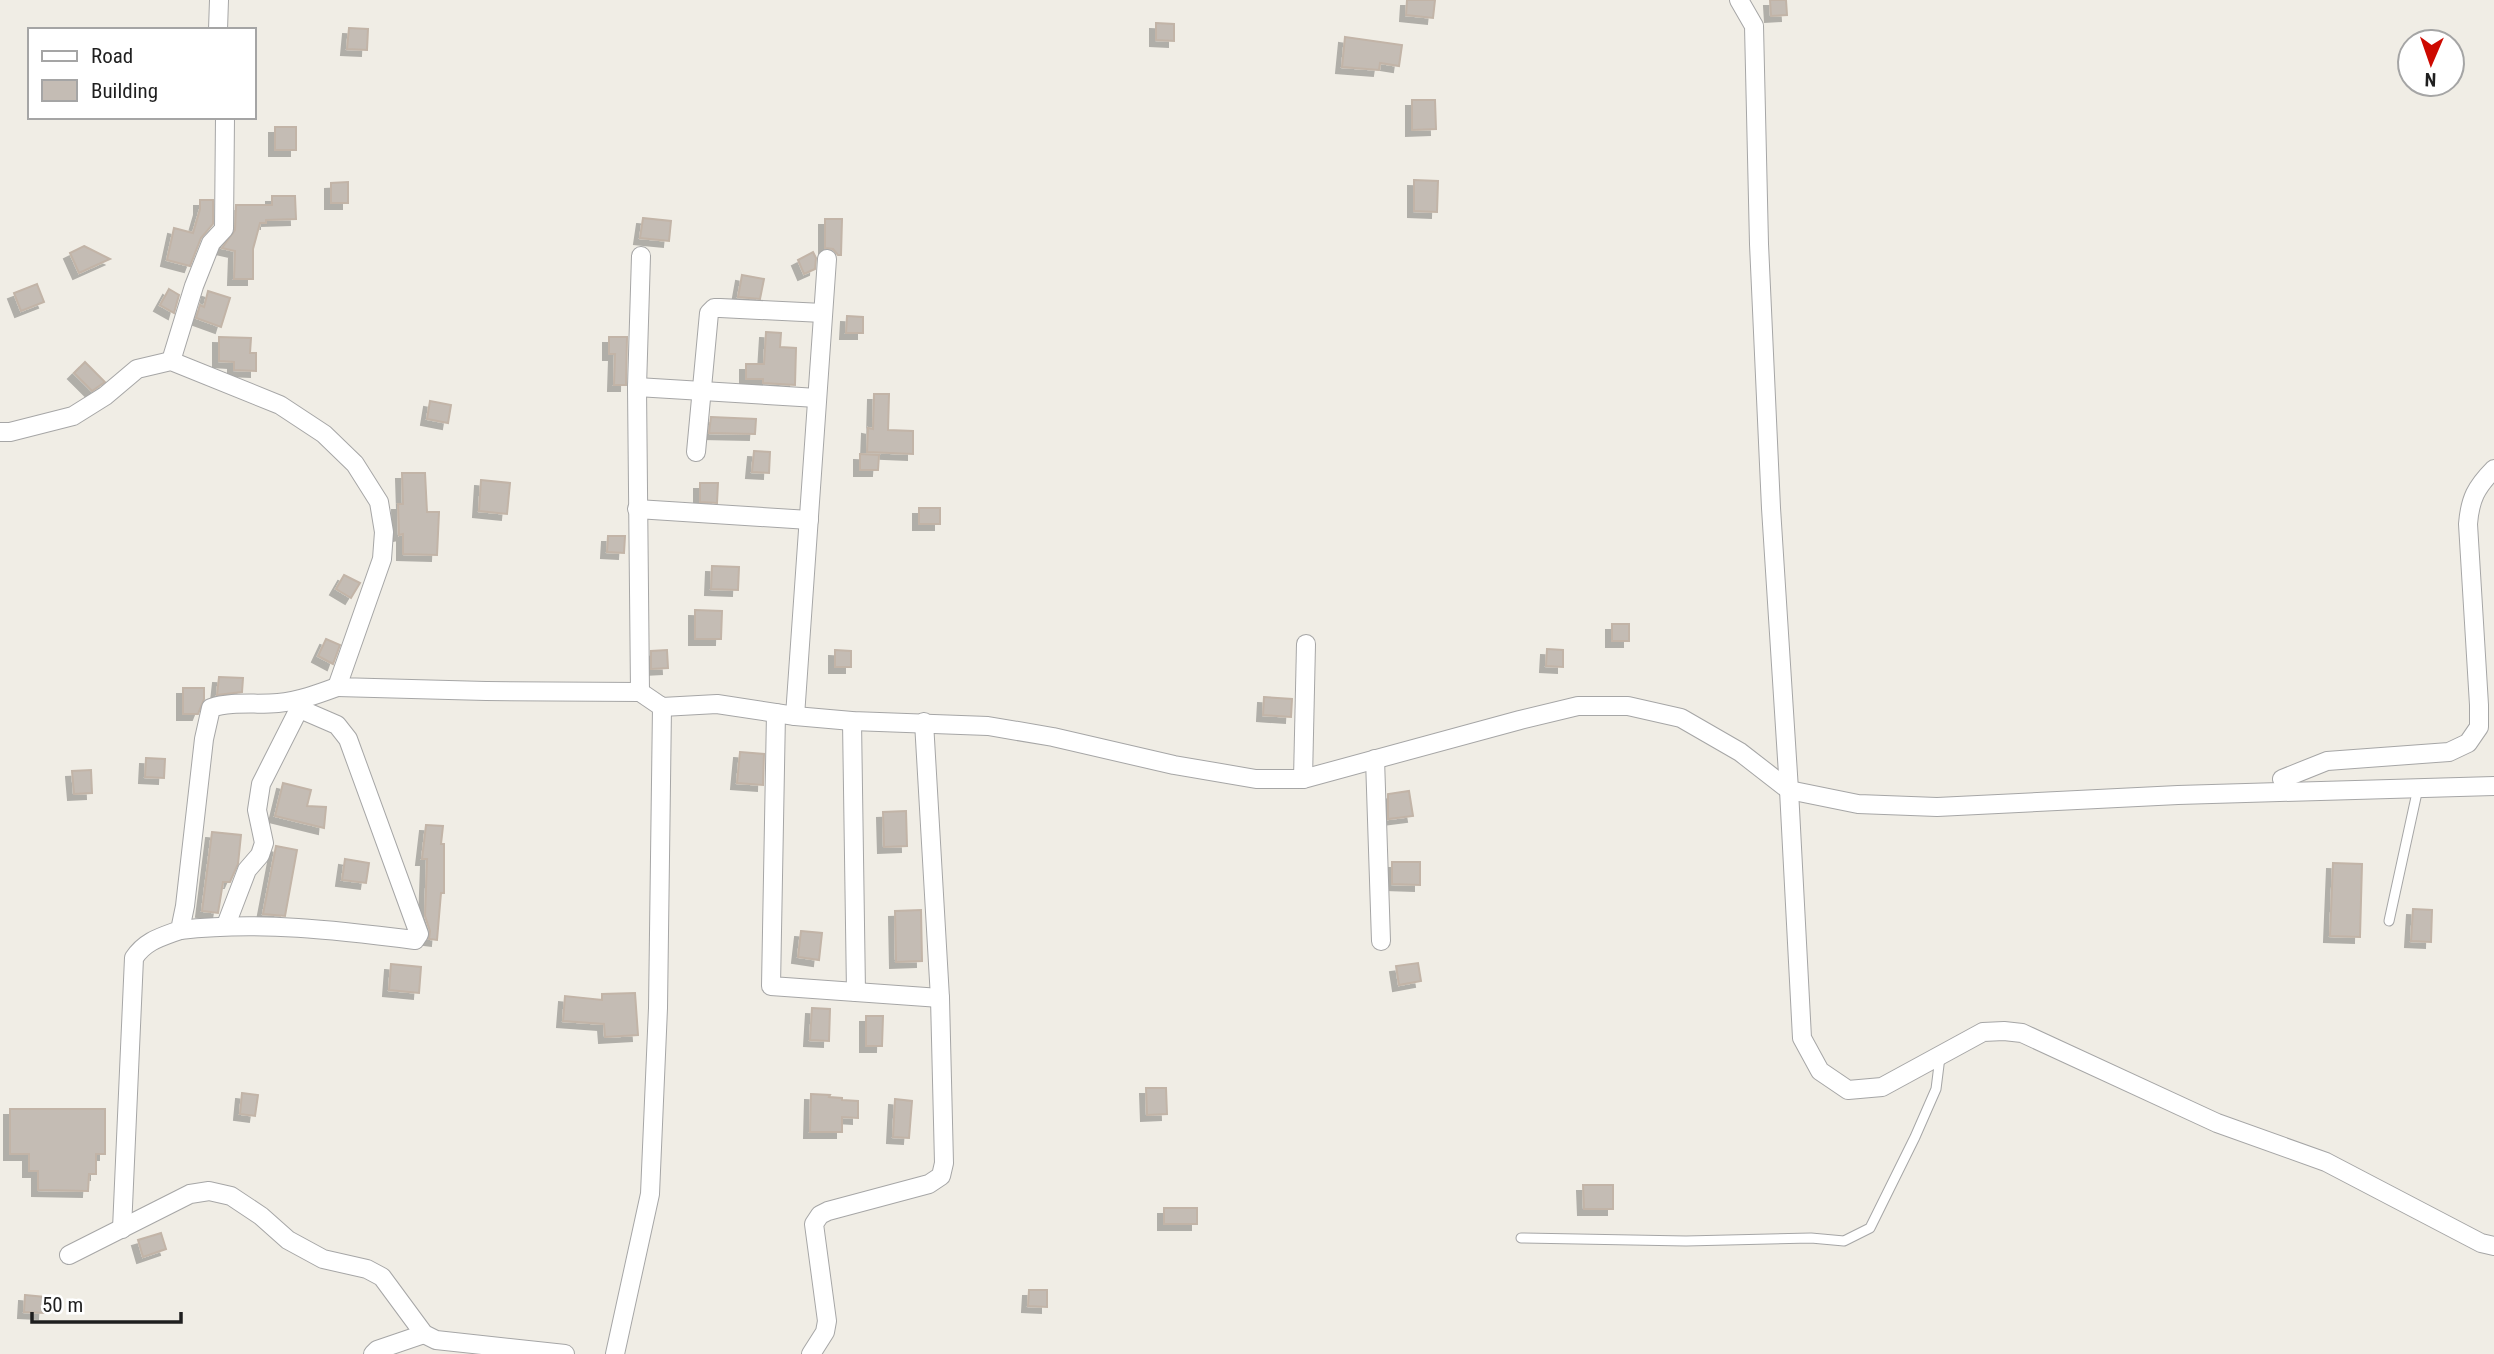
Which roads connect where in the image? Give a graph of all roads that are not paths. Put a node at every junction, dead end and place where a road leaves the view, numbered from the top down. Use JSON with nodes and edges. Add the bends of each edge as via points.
{"nodes":[{"id":1,"x":219,"y":0,"type":"edge"},
{"id":2,"x":1739,"y":0,"type":"edge"},
{"id":3,"x":218,"y":28,"type":"edge"},
{"id":4,"x":225,"y":119,"type":"edge"},
{"id":5,"x":640,"y":256,"type":"dead end"},
{"id":6,"x":827,"y":259,"type":"dead end"},
{"id":7,"x":823,"y":313,"type":"junction"},
{"id":8,"x":171,"y":361,"type":"junction"},
{"id":9,"x":637,"y":387,"type":"junction"},
{"id":10,"x":701,"y":391,"type":"junction"},
{"id":11,"x":817,"y":398,"type":"junction"},
{"id":12,"x":0,"y":432,"type":"edge"},
{"id":13,"x":696,"y":452,"type":"dead end"},
{"id":14,"x":2494,"y":469,"type":"edge"},
{"id":15,"x":637,"y":509,"type":"junction"},
{"id":16,"x":809,"y":520,"type":"junction"},
{"id":17,"x":1306,"y":644,"type":"dead end"},
{"id":18,"x":337,"y":687,"type":"junction"},
{"id":19,"x":639,"y":692,"type":"junction"},
{"id":20,"x":302,"y":704,"type":"junction"},
{"id":21,"x":662,"y":707,"type":"junction"},
{"id":22,"x":776,"y":713,"type":"junction"},
{"id":23,"x":795,"y":716,"type":"junction"},
{"id":24,"x":852,"y":721,"type":"junction"},
{"id":25,"x":924,"y":722,"type":"junction"},
{"id":26,"x":1375,"y":759,"type":"junction"},
{"id":27,"x":1303,"y":779,"type":"junction"},
{"id":28,"x":2281,"y":779,"type":"dead end"},
{"id":29,"x":2494,"y":786,"type":"edge"},
{"id":30,"x":2418,"y":788,"type":"junction"},
{"id":31,"x":1789,"y":790,"type":"junction"},
{"id":32,"x":2389,"y":922,"type":"dead end"},
{"id":33,"x":226,"y":925,"type":"junction"},
{"id":34,"x":180,"y":930,"type":"junction"},
{"id":35,"x":1381,"y":941,"type":"dead end"},
{"id":36,"x":856,"y":992,"type":"junction"},
{"id":37,"x":940,"y":998,"type":"junction"},
{"id":38,"x":1940,"y":1057,"type":"junction"},
{"id":39,"x":122,"y":1229,"type":"junction"},
{"id":40,"x":1521,"y":1238,"type":"dead end"},
{"id":41,"x":2494,"y":1246,"type":"edge"},
{"id":42,"x":69,"y":1255,"type":"dead end"},
{"id":43,"x":425,"y":1334,"type":"junction"},
{"id":44,"x":373,"y":1354,"type":"edge"},
{"id":45,"x":565,"y":1354,"type":"edge"},
{"id":46,"x":615,"y":1354,"type":"edge"},
{"id":47,"x":811,"y":1354,"type":"edge"}],
"edges":[{"from":1,"to":3,"type":"street"},
{"from":2,"to":31,"type":"street","via":[[1754,26],[1770,494]]},
{"from":4,"to":8,"type":"street","via":[[224,229],[211,243]]},
{"from":5,"to":9,"type":"street"},
{"from":6,"to":7,"type":"street"},
{"from":7,"to":10,"type":"street","via":[[714,308],[709,313]]},
{"from":7,"to":11,"type":"street"},
{"from":8,"to":12,"type":"street","via":[[137,369],[73,416]]},
{"from":8,"to":18,"type":"street","via":[[280,405],[324,434],[355,464],[379,502],[382,559]]},
{"from":9,"to":10,"type":"street"},
{"from":9,"to":15,"type":"street"},
{"from":10,"to":11,"type":"street"},
{"from":10,"to":13,"type":"street"},
{"from":11,"to":16,"type":"street"},
{"from":14,"to":28,"type":"street","via":[[2479,485],[2468,524],[2479,727],[2468,743],[2449,752],[2327,761]]},
{"from":15,"to":16,"type":"street"},
{"from":15,"to":19,"type":"street"},
{"from":16,"to":23,"type":"street"},
{"from":17,"to":27,"type":"street"},
{"from":18,"to":19,"type":"street"},
{"from":18,"to":20,"type":"street"},
{"from":19,"to":21,"type":"street"},
{"from":20,"to":33,"type":"street","via":[[261,784],[257,810],[264,843],[247,870]]},
{"from":20,"to":33,"type":"street","via":[[337,725],[348,739],[418,938]]},
{"from":20,"to":34,"type":"street","via":[[211,708]]},
{"from":21,"to":22,"type":"street","via":[[717,704]]},
{"from":21,"to":46,"type":"street","via":[[650,1194]]},
{"from":22,"to":23,"type":"street"},
{"from":22,"to":36,"type":"street","via":[[771,986]]},
{"from":23,"to":24,"type":"street"},
{"from":24,"to":25,"type":"street"},
{"from":24,"to":36,"type":"street"},
{"from":25,"to":27,"type":"street","via":[[1053,737],[1256,779]]},
{"from":25,"to":37,"type":"street"},
{"from":26,"to":27,"type":"street"},
{"from":26,"to":31,"type":"street","via":[[1578,706],[1628,706],[1681,718],[1740,752]]},
{"from":26,"to":35,"type":"street"},
{"from":29,"to":30,"type":"street"},
{"from":30,"to":31,"type":"street","via":[[1937,807],[1858,804]]},
{"from":30,"to":32,"type":"lane"},
{"from":31,"to":38,"type":"street","via":[[1802,1038],[1820,1071],[1848,1090],[1882,1087]]},
{"from":33,"to":34,"type":"street"},
{"from":34,"to":39,"type":"street","via":[[152,940],[134,958]]},
{"from":36,"to":37,"type":"street"},
{"from":37,"to":47,"type":"street","via":[[941,1176],[929,1184],[820,1215],[814,1224],[827,1321]]},
{"from":38,"to":40,"type":"lane","via":[[1936,1089],[1870,1228],[1844,1241]]},
{"from":38,"to":41,"type":"street","via":[[1983,1032],[2022,1033],[2217,1123],[2326,1162]]},
{"from":39,"to":42,"type":"street"},
{"from":39,"to":43,"type":"street","via":[[190,1194],[209,1191],[231,1196],[288,1240],[323,1259],[382,1277]]},
{"from":43,"to":44,"type":"street"},
{"from":43,"to":45,"type":"street","via":[[436,1340]]}]}
